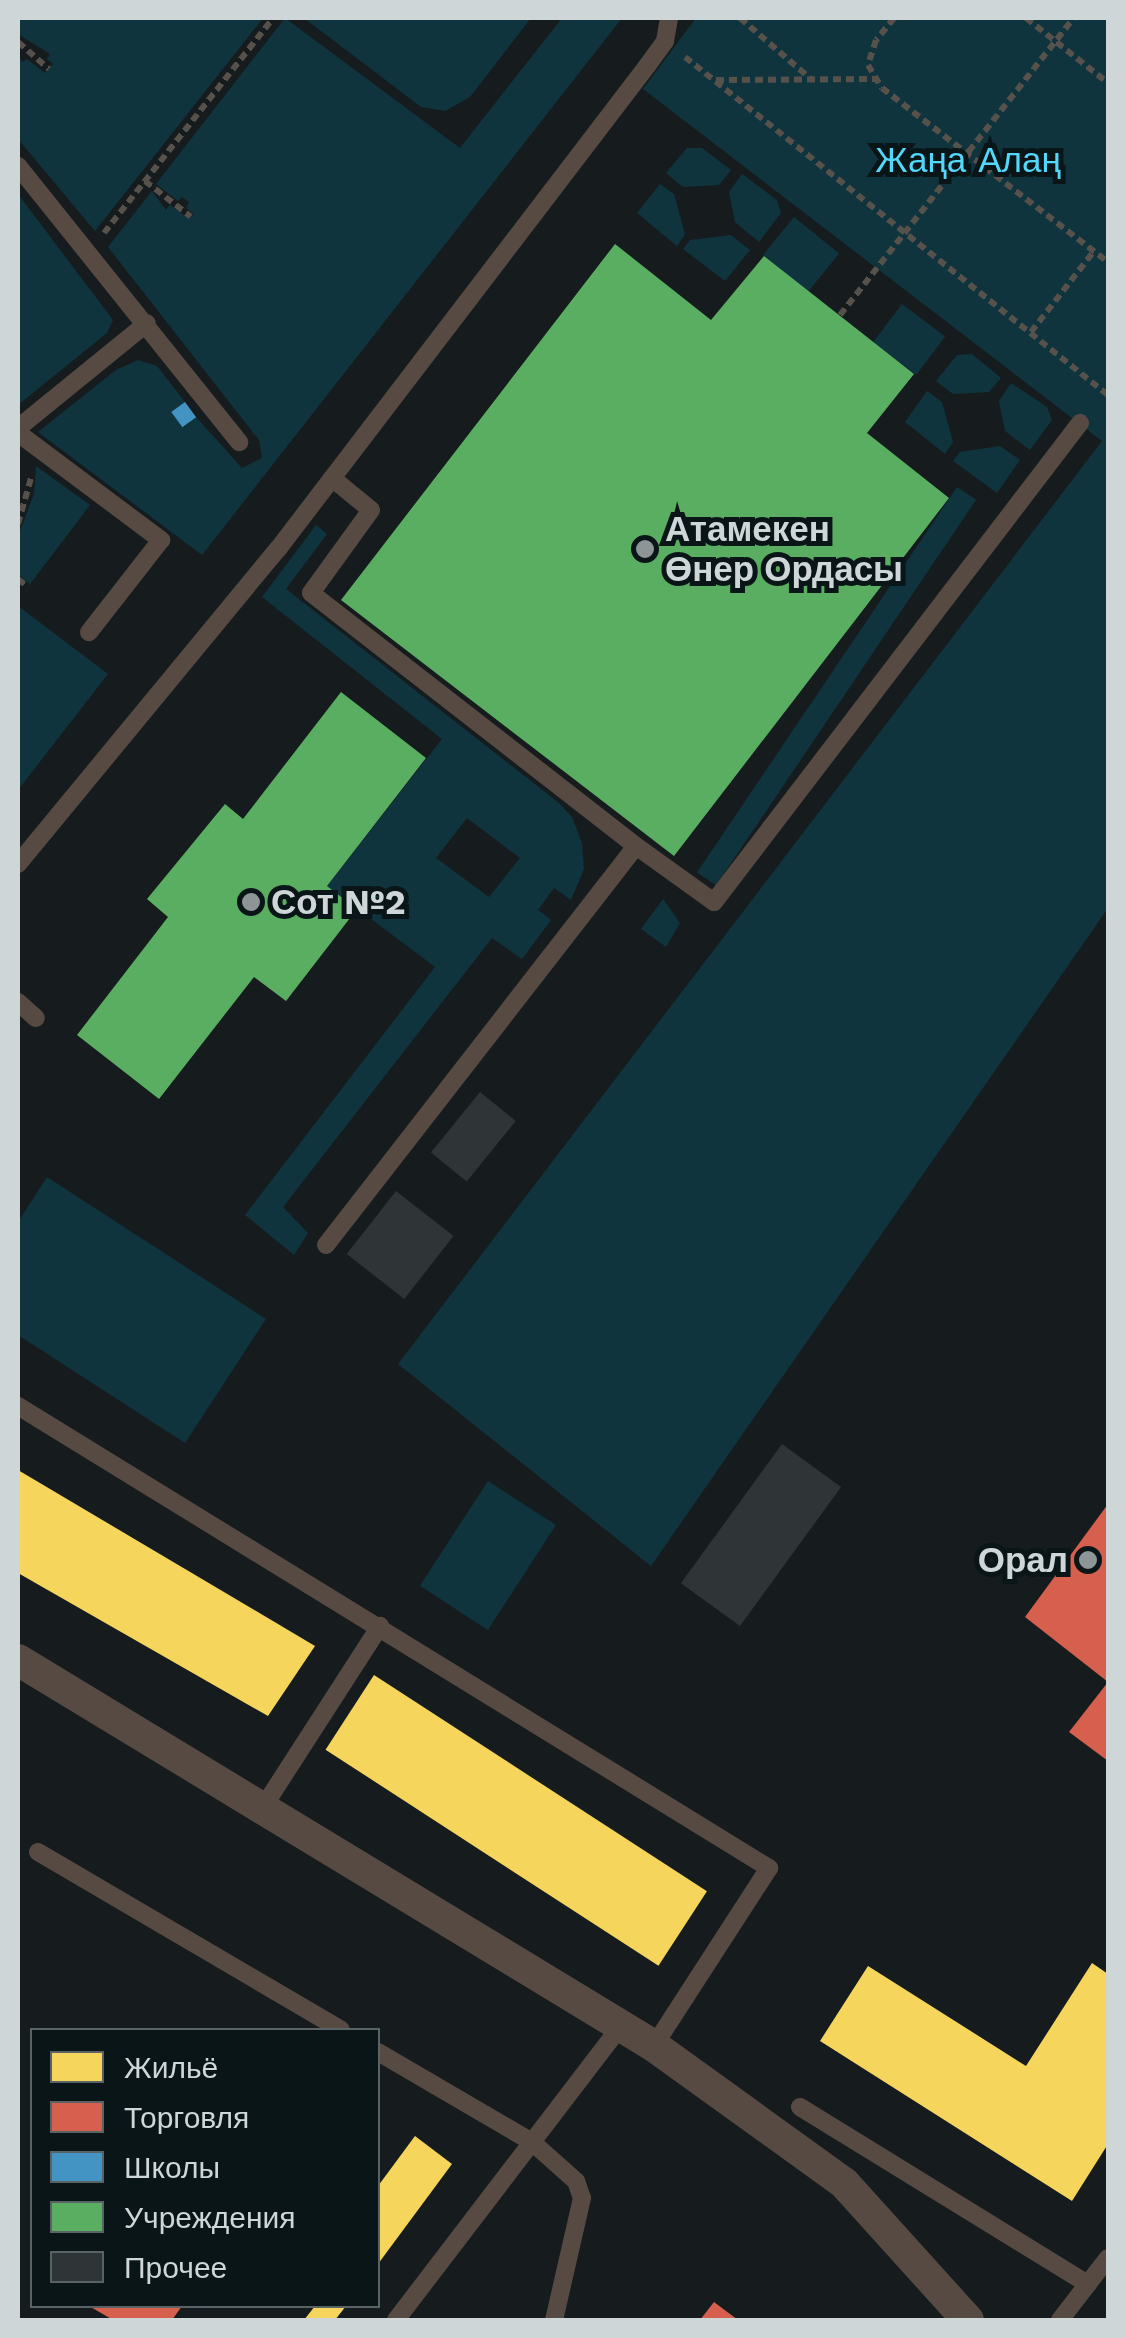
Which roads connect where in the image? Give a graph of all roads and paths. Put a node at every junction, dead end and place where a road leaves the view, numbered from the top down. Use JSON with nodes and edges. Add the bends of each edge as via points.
{"nodes":[{"id":1,"x":272,"y":18,"type":"edge"},
{"id":2,"x":668,"y":18,"type":"edge"},
{"id":3,"x":740,"y":18,"type":"edge"},
{"id":4,"x":894,"y":18,"type":"edge"},
{"id":5,"x":1026,"y":18,"type":"edge"},
{"id":6,"x":1074,"y":18,"type":"edge"},
{"id":7,"x":1055,"y":40,"type":"junction"},
{"id":8,"x":665,"y":41,"type":"junction"},
{"id":9,"x":18,"y":42,"type":"edge"},
{"id":10,"x":49,"y":69,"type":"dead end"},
{"id":11,"x":228,"y":75,"type":"junction"},
{"id":12,"x":877,"y":79,"type":"junction"},
{"id":13,"x":714,"y":80,"type":"junction"},
{"id":14,"x":812,"y":80,"type":"junction"},
{"id":15,"x":237,"y":81,"type":"dead end"},
{"id":16,"x":1108,"y":83,"type":"edge"},
{"id":17,"x":966,"y":151,"type":"junction"},
{"id":18,"x":18,"y":166,"type":"edge"},
{"id":19,"x":145,"y":181,"type":"junction"},
{"id":20,"x":191,"y":217,"type":"dead end"},
{"id":21,"x":907,"y":230,"type":"junction"},
{"id":22,"x":101,"y":238,"type":"dead end"},
{"id":23,"x":1094,"y":250,"type":"junction"},
{"id":24,"x":1108,"y":262,"type":"edge"},
{"id":25,"x":840,"y":314,"type":"dead end"},
{"id":26,"x":147,"y":323,"type":"junction"},
{"id":27,"x":1031,"y":332,"type":"junction"},
{"id":28,"x":1108,"y":395,"type":"edge"},
{"id":29,"x":1080,"y":423,"type":"dead end"},
{"id":30,"x":22,"y":435,"type":"edge"},
{"id":31,"x":239,"y":442,"type":"dead end"},
{"id":32,"x":332,"y":478,"type":"junction"},
{"id":33,"x":18,"y":524,"type":"edge"},
{"id":34,"x":18,"y":579,"type":"edge"},
{"id":35,"x":28,"y":587,"type":"dead end"},
{"id":36,"x":90,"y":632,"type":"dead end"},
{"id":37,"x":636,"y":846,"type":"junction"},
{"id":38,"x":18,"y":864,"type":"edge"},
{"id":39,"x":18,"y":1002,"type":"edge"},
{"id":40,"x":36,"y":1018,"type":"dead end"},
{"id":41,"x":326,"y":1244,"type":"dead end"},
{"id":42,"x":18,"y":1406,"type":"edge"},
{"id":43,"x":380,"y":1626,"type":"junction"},
{"id":44,"x":18,"y":1660,"type":"edge"},
{"id":45,"x":262,"y":1809,"type":"junction"},
{"id":46,"x":38,"y":1852,"type":"dead end"},
{"id":47,"x":622,"y":2024,"type":"junction"},
{"id":48,"x":338,"y":2028,"type":"edge"},
{"id":49,"x":654,"y":2046,"type":"junction"},
{"id":50,"x":380,"y":2053,"type":"edge"},
{"id":51,"x":800,"y":2107,"type":"dead end"},
{"id":52,"x":532,"y":2142,"type":"junction"},
{"id":53,"x":1108,"y":2258,"type":"edge"},
{"id":54,"x":1088,"y":2284,"type":"junction"},
{"id":55,"x":396,"y":2320,"type":"edge"},
{"id":56,"x":554,"y":2320,"type":"edge"},
{"id":57,"x":968,"y":2320,"type":"edge"},
{"id":58,"x":1060,"y":2320,"type":"edge"}],
"edges":[{"from":1,"to":11,"type":"path"},
{"from":2,"to":8,"type":"lane"},
{"from":3,"to":14,"type":"path"},
{"from":4,"to":12,"type":"path","via":[[876,40],[868,65]]},
{"from":5,"to":7,"type":"path"},
{"from":6,"to":7,"type":"path"},
{"from":7,"to":16,"type":"path"},
{"from":7,"to":17,"type":"path"},
{"from":8,"to":13,"type":"path"},
{"from":8,"to":32,"type":"lane"},
{"from":9,"to":10,"type":"path"},
{"from":11,"to":15,"type":"path"},
{"from":11,"to":19,"type":"path"},
{"from":12,"to":14,"type":"path"},
{"from":12,"to":17,"type":"path"},
{"from":13,"to":14,"type":"path"},
{"from":13,"to":21,"type":"path"},
{"from":17,"to":21,"type":"path"},
{"from":17,"to":23,"type":"path"},
{"from":18,"to":26,"type":"lane"},
{"from":19,"to":20,"type":"path"},
{"from":19,"to":22,"type":"path"},
{"from":21,"to":25,"type":"path"},
{"from":21,"to":27,"type":"path"},
{"from":23,"to":24,"type":"path"},
{"from":23,"to":27,"type":"path"},
{"from":26,"to":30,"type":"lane"},
{"from":26,"to":31,"type":"lane"},
{"from":27,"to":28,"type":"path"},
{"from":29,"to":37,"type":"lane","via":[[714,902]]},
{"from":30,"to":33,"type":"path","via":[[31,486]]},
{"from":30,"to":36,"type":"lane","via":[[161,540]]},
{"from":32,"to":37,"type":"lane","via":[[372,510],[312,592]]},
{"from":32,"to":38,"type":"lane"},
{"from":34,"to":35,"type":"path"},
{"from":37,"to":41,"type":"lane"},
{"from":39,"to":40,"type":"lane"},
{"from":42,"to":43,"type":"lane"},
{"from":43,"to":45,"type":"lane"},
{"from":43,"to":49,"type":"lane","via":[[770,1868]]},
{"from":44,"to":45,"type":"street"},
{"from":45,"to":47,"type":"street"},
{"from":46,"to":48,"type":"lane"},
{"from":47,"to":49,"type":"street"},
{"from":47,"to":52,"type":"lane"},
{"from":49,"to":57,"type":"street","via":[[844,2183]]},
{"from":50,"to":52,"type":"lane"},
{"from":51,"to":54,"type":"lane"},
{"from":52,"to":55,"type":"lane"},
{"from":52,"to":56,"type":"lane","via":[[576,2181],[582,2198]]},
{"from":53,"to":54,"type":"lane"},
{"from":54,"to":58,"type":"lane"}]}
